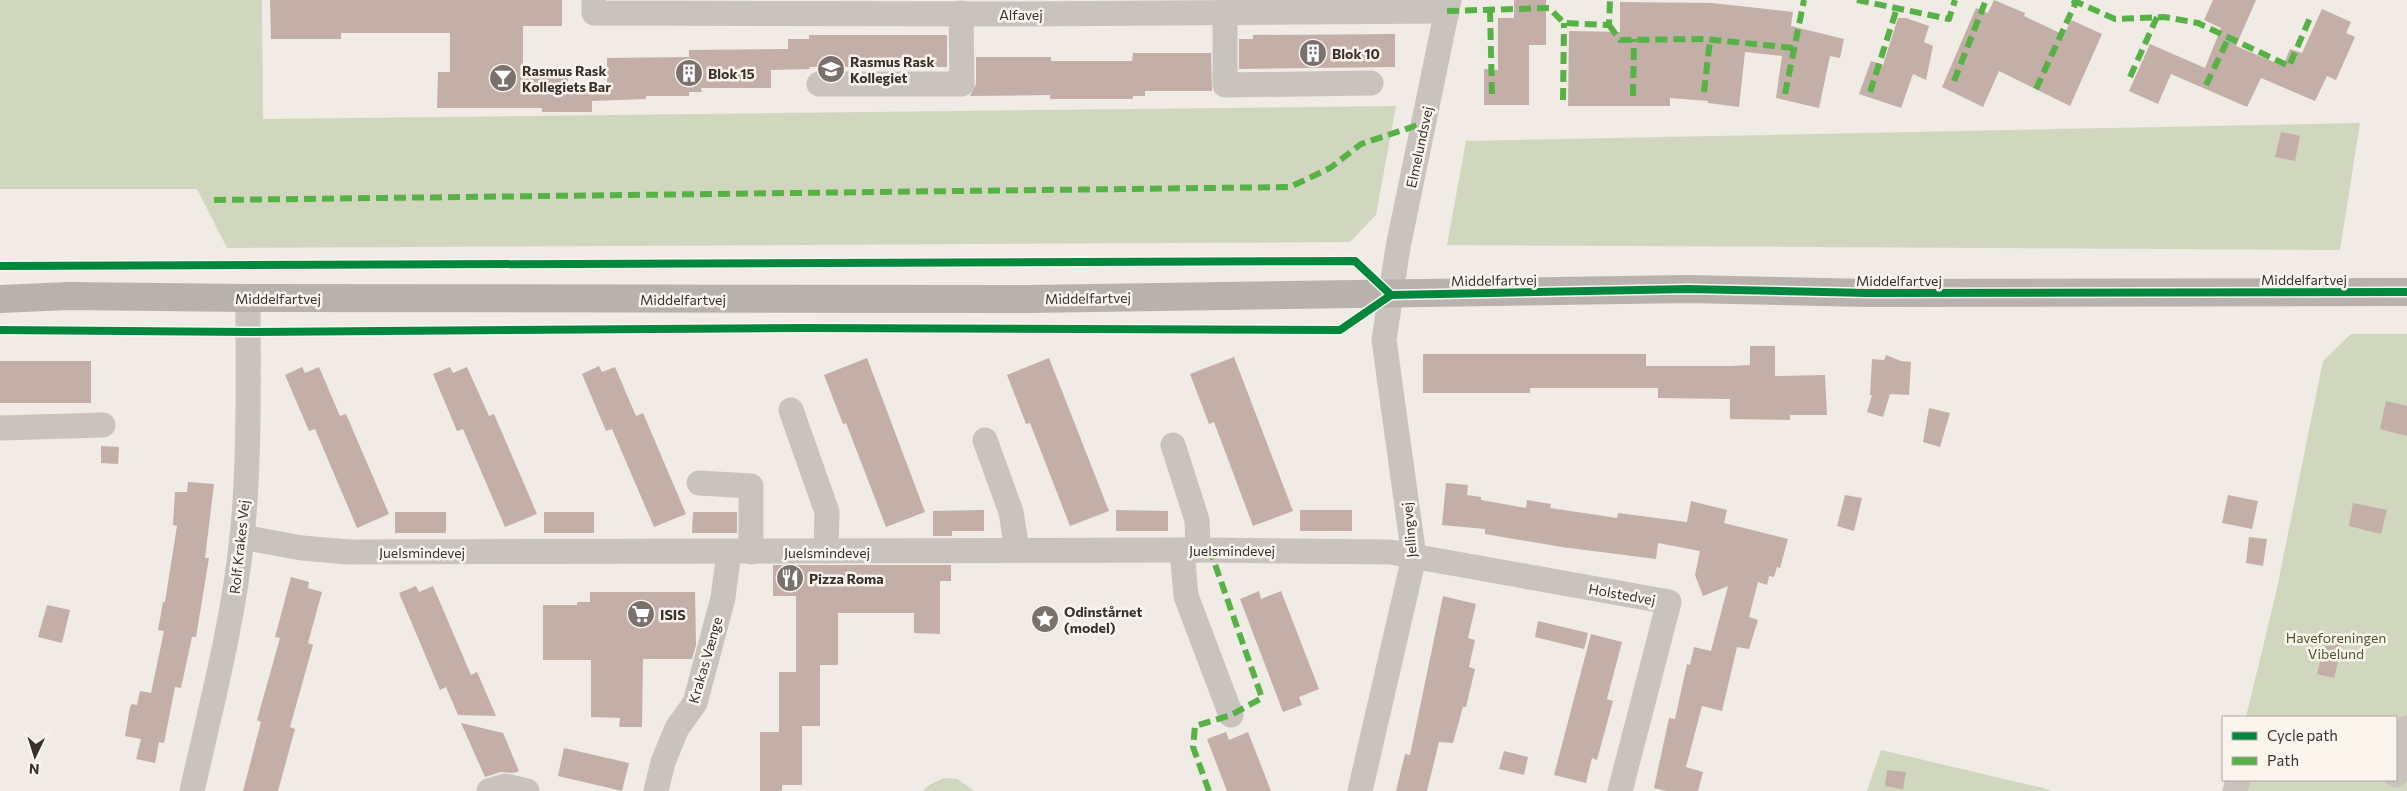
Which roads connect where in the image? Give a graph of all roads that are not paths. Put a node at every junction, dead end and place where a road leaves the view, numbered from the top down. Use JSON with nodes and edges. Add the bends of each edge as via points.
{"nodes":[{"id":1,"x":1448,"y":5,"type":"edge"},
{"id":2,"x":594,"y":6,"type":"edge"},
{"id":3,"x":1146,"y":6,"type":"edge"},
{"id":4,"x":1024,"y":7,"type":"edge"},
{"id":5,"x":1225,"y":12,"type":"junction"},
{"id":6,"x":961,"y":14,"type":"junction"},
{"id":7,"x":1371,"y":83,"type":"dead end"},
{"id":8,"x":819,"y":84,"type":"dead end"},
{"id":9,"x":0,"y":291,"type":"edge"},
{"id":10,"x":2407,"y":292,"type":"edge"},
{"id":11,"x":1391,"y":295,"type":"junction"},
{"id":12,"x":69,"y":296,"type":"junction"},
{"id":13,"x":248,"y":298,"type":"junction"},
{"id":14,"x":0,"y":299,"type":"edge"},
{"id":15,"x":791,"y":410,"type":"dead end"},
{"id":16,"x":103,"y":425,"type":"dead end"},
{"id":17,"x":0,"y":428,"type":"edge"},
{"id":18,"x":985,"y":440,"type":"dead end"},
{"id":19,"x":1173,"y":445,"type":"dead end"},
{"id":20,"x":699,"y":483,"type":"dead end"},
{"id":21,"x":242,"y":537,"type":"junction"},
{"id":22,"x":1017,"y":550,"type":"junction"},
{"id":23,"x":1190,"y":550,"type":"junction"},
{"id":24,"x":826,"y":551,"type":"junction"},
{"id":25,"x":740,"y":552,"type":"junction"},
{"id":26,"x":1414,"y":557,"type":"junction"},
{"id":27,"x":1231,"y":715,"type":"dead end"},
{"id":28,"x":2407,"y":728,"type":"edge"},
{"id":29,"x":2397,"y":771,"type":"edge"},
{"id":30,"x":192,"y":791,"type":"edge"},
{"id":31,"x":489,"y":791,"type":"edge"},
{"id":32,"x":526,"y":791,"type":"edge"},
{"id":33,"x":656,"y":791,"type":"edge"},
{"id":34,"x":1360,"y":791,"type":"edge"},
{"id":35,"x":1620,"y":791,"type":"edge"}],
"edges":[{"from":1,"to":5,"type":"street","name":"Alfavej"},
{"from":1,"to":11,"type":"street","name":"Elmelundsvej"},
{"from":2,"to":6,"type":"street","name":"Alfavej"},
{"from":3,"to":4,"type":"street","name":"Alfavej"},
{"from":3,"to":5,"type":"street","name":"Alfavej"},
{"from":4,"to":6,"type":"street","name":"Alfavej"},
{"from":5,"to":7,"type":"street","via":[[1225,85]]},
{"from":6,"to":8,"type":"street","via":[[962,84]]},
{"from":9,"to":12,"type":"main road","name":"Middelfartvej"},
{"from":10,"to":11,"type":"main road","name":"Middelfartvej","via":[[1868,293],[1688,289]]},
{"from":11,"to":13,"type":"main road","name":"Middelfartvej","via":[[1029,299]]},
{"from":11,"to":26,"type":"street","name":"Jellingvej","via":[[1384,340]]},
{"from":12,"to":13,"type":"main road","name":"Middelfartvej"},
{"from":12,"to":14,"type":"main road","name":"Middelfartvej"},
{"from":13,"to":21,"type":"street","name":"Rolf Krakes Vej","via":[[248,449]]},
{"from":15,"to":24,"type":"street","via":[[827,512]]},
{"from":16,"to":17,"type":"street"},
{"from":18,"to":22,"type":"street","via":[[1011,512]]},
{"from":19,"to":23,"type":"street","via":[[1197,520]]},
{"from":20,"to":25,"type":"street","name":"Krakas Vænge","via":[[751,486]]},
{"from":21,"to":25,"type":"street","name":"Juelsmindevej","via":[[348,552]]},
{"from":21,"to":30,"type":"street","name":"Rolf Krakes Vej","via":[[231,620]]},
{"from":22,"to":23,"type":"street","name":"Juelsmindevej"},
{"from":22,"to":24,"type":"street","name":"Juelsmindevej"},
{"from":23,"to":26,"type":"street","name":"Juelsmindevej","via":[[1390,552]]},
{"from":23,"to":27,"type":"street","via":[[1186,596]]},
{"from":24,"to":25,"type":"street","name":"Juelsmindevej"},
{"from":25,"to":33,"type":"street","name":"Krakas Vænge","via":[[723,598],[695,703],[678,728],[663,762]]},
{"from":26,"to":34,"type":"street","name":"Jellingvej"},
{"from":26,"to":35,"type":"street","name":"Holstedvej","via":[[1669,602]]},
{"from":28,"to":29,"type":"street"},
{"from":31,"to":32,"type":"street","via":[[505,786]]}]}
